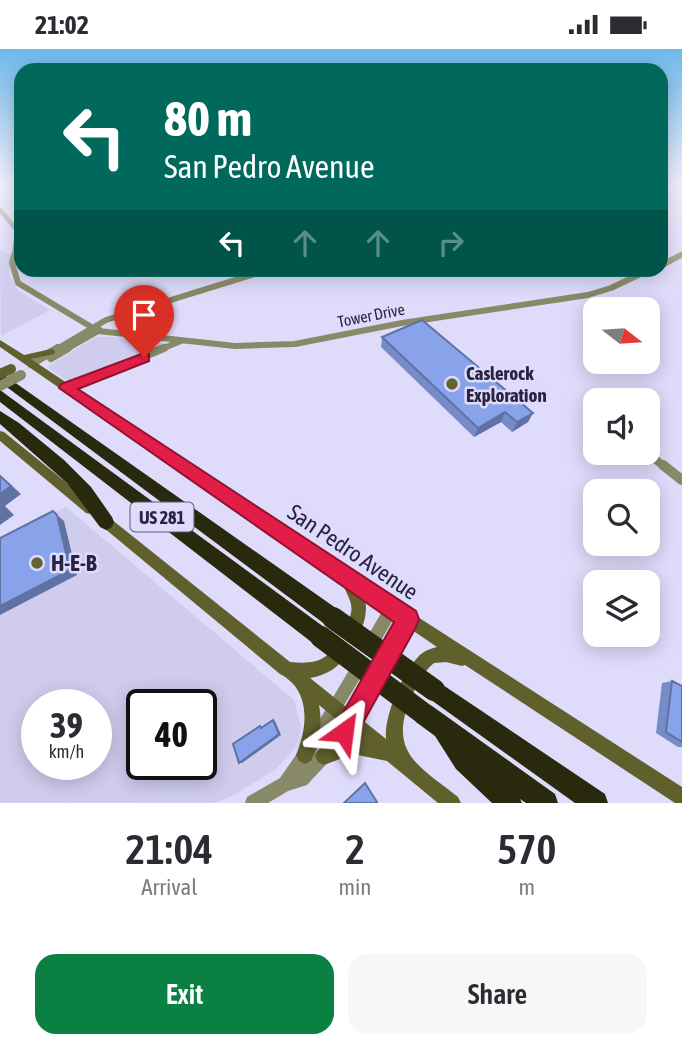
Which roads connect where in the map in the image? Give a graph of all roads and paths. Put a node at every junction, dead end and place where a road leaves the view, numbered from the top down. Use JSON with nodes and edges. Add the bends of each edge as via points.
{"nodes":[{"id":1,"x":14,"y":256,"type":"edge"},
{"id":2,"x":14,"y":276,"type":"edge"},
{"id":3,"x":15,"y":277,"type":"edge"},
{"id":4,"x":246,"y":277,"type":"edge"},
{"id":5,"x":634,"y":277,"type":"edge"},
{"id":6,"x":120,"y":317,"type":"junction"},
{"id":7,"x":111,"y":323,"type":"junction"},
{"id":8,"x":95,"y":329,"type":"junction"},
{"id":9,"x":115,"y":333,"type":"junction"},
{"id":10,"x":181,"y":341,"type":"junction"},
{"id":11,"x":0,"y":343,"type":"edge"},
{"id":12,"x":59,"y":350,"type":"junction"},
{"id":13,"x":26,"y":361,"type":"junction"},
{"id":14,"x":5,"y":377,"type":"edge"},
{"id":15,"x":66,"y":388,"type":"junction"},
{"id":16,"x":0,"y":416,"type":"edge"},
{"id":17,"x":0,"y":435,"type":"edge"},
{"id":18,"x":660,"y":463,"type":"edge"},
{"id":19,"x":682,"y":480,"type":"edge"},
{"id":20,"x":106,"y":523,"type":"junction"},
{"id":21,"x":344,"y":576,"type":"junction"},
{"id":22,"x":392,"y":608,"type":"junction"},
{"id":23,"x":408,"y":619,"type":"junction"},
{"id":24,"x":472,"y":660,"type":"junction"},
{"id":25,"x":285,"y":669,"type":"junction"},
{"id":26,"x":304,"y":684,"type":"junction"},
{"id":27,"x":335,"y":709,"type":"junction"},
{"id":28,"x":431,"y":719,"type":"junction"},
{"id":29,"x":351,"y":722,"type":"junction"},
{"id":30,"x":305,"y":754,"type":"junction"},
{"id":31,"x":324,"y":756,"type":"junction"},
{"id":32,"x":400,"y":762,"type":"junction"},
{"id":33,"x":285,"y":784,"type":"junction"},
{"id":34,"x":682,"y":797,"type":"edge"},
{"id":35,"x":253,"y":803,"type":"edge"},
{"id":36,"x":452,"y":803,"type":"edge"},
{"id":37,"x":510,"y":803,"type":"edge"},
{"id":38,"x":546,"y":803,"type":"edge"},
{"id":39,"x":596,"y":803,"type":"edge"}],
"edges":[{"from":1,"to":2,"type":"street"},
{"from":3,"to":8,"type":"street","via":[[34,295]]},
{"from":4,"to":6,"type":"street"},
{"from":5,"to":10,"type":"street","name":"Tower Drive","via":[[588,295],[295,344],[235,346]]},
{"from":6,"to":7,"type":"street"},
{"from":6,"to":8,"type":"street"},
{"from":7,"to":8,"type":"street"},
{"from":7,"to":9,"type":"street"},
{"from":8,"to":9,"type":"street","name":"Tower Drive"},
{"from":8,"to":12,"type":"street"},
{"from":9,"to":10,"type":"street","name":"Tower Drive"},
{"from":10,"to":15,"type":"street"},
{"from":11,"to":13,"type":"main road","name":"San Pedro Avenue"},
{"from":12,"to":13,"type":"street"},
{"from":12,"to":13,"type":"main road"},
{"from":13,"to":14,"type":"street"},
{"from":13,"to":14,"type":"main road","via":[[17,362]]},
{"from":13,"to":15,"type":"main road","name":"San Pedro Avenue"},
{"from":14,"to":28,"type":"highway","number":"US 281","bridge":true,"via":[[321,637]]},
{"from":14,"to":39,"type":"highway","number":"US 281","bridge":true,"via":[[333,618]]},
{"from":15,"to":21,"type":"main road","name":"San Pedro Avenue"},
{"from":16,"to":20,"type":"highway","via":[[49,456],[97,506]]},
{"from":17,"to":20,"type":"main road"},
{"from":18,"to":19,"type":"street"},
{"from":20,"to":25,"type":"main road"},
{"from":21,"to":22,"type":"main road","name":"San Pedro Avenue"},
{"from":21,"to":25,"type":"main road","via":[[358,597],[361,613],[336,657],[316,670]]},
{"from":22,"to":23,"type":"main road","name":"San Pedro Avenue"},
{"from":22,"to":27,"type":"street"},
{"from":23,"to":24,"type":"main road","name":"San Pedro Avenue"},
{"from":23,"to":29,"type":"street"},
{"from":24,"to":32,"type":"main road","via":[[440,654],[419,667],[394,722]]},
{"from":24,"to":34,"type":"main road","name":"San Pedro Avenue"},
{"from":25,"to":26,"type":"main road"},
{"from":26,"to":27,"type":"main road"},
{"from":26,"to":30,"type":"main road","via":[[313,715]]},
{"from":27,"to":29,"type":"main road"},
{"from":27,"to":30,"type":"street"},
{"from":28,"to":37,"type":"highway","via":[[464,761]]},
{"from":28,"to":38,"type":"highway","number":"US 281"},
{"from":29,"to":31,"type":"street"},
{"from":29,"to":32,"type":"main road"},
{"from":30,"to":33,"type":"street"},
{"from":31,"to":32,"type":"main road","via":[[354,746],[376,749]]},
{"from":31,"to":33,"type":"street","via":[[302,779]]},
{"from":32,"to":36,"type":"main road"},
{"from":33,"to":35,"type":"street"}]}
